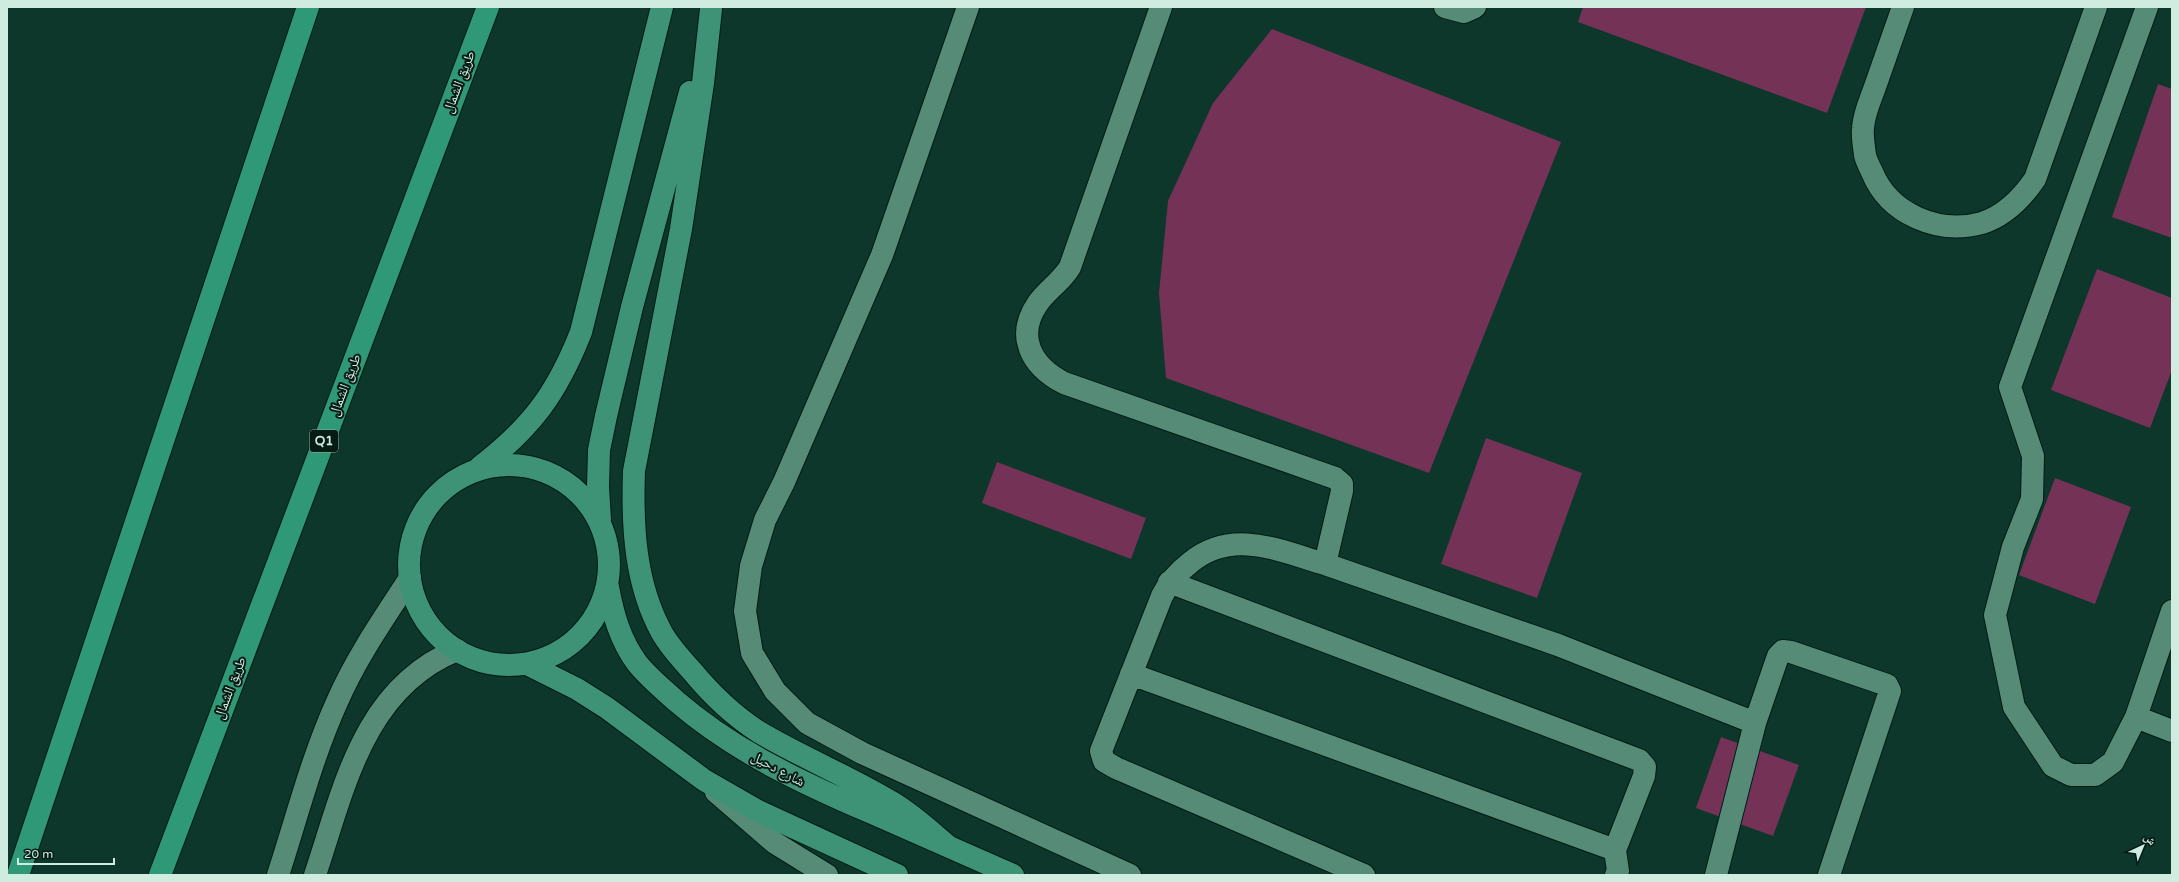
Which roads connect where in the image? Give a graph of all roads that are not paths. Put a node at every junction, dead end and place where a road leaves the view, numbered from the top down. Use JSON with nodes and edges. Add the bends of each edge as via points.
{"nodes":[{"id":1,"x":308,"y":7,"type":"edge"},
{"id":2,"x":488,"y":7,"type":"edge"},
{"id":3,"x":662,"y":7,"type":"edge"},
{"id":4,"x":968,"y":7,"type":"edge"},
{"id":5,"x":1161,"y":7,"type":"edge"},
{"id":6,"x":1445,"y":7,"type":"edge"},
{"id":7,"x":1475,"y":7,"type":"edge"},
{"id":8,"x":1903,"y":7,"type":"edge"},
{"id":9,"x":2096,"y":7,"type":"edge"},
{"id":10,"x":2147,"y":7,"type":"edge"},
{"id":11,"x":711,"y":8,"type":"edge"},
{"id":12,"x":479,"y":469,"type":"junction"},
{"id":13,"x":601,"y":523,"type":"junction"},
{"id":14,"x":1325,"y":564,"type":"junction"},
{"id":15,"x":410,"y":578,"type":"junction"},
{"id":16,"x":1169,"y":582,"type":"junction"},
{"id":17,"x":608,"y":587,"type":"junction"},
{"id":18,"x":2172,"y":611,"type":"edge"},
{"id":19,"x":457,"y":650,"type":"junction"},
{"id":20,"x":2165,"y":657,"type":"edge"},
{"id":21,"x":527,"y":664,"type":"junction"},
{"id":22,"x":1131,"y":674,"type":"junction"},
{"id":23,"x":2136,"y":716,"type":"junction"},
{"id":24,"x":1755,"y":723,"type":"junction"},
{"id":25,"x":2172,"y":731,"type":"edge"},
{"id":26,"x":704,"y":780,"type":"junction"},
{"id":27,"x":948,"y":846,"type":"junction"},
{"id":28,"x":1618,"y":868,"type":"edge"},
{"id":29,"x":18,"y":875,"type":"edge"},
{"id":30,"x":160,"y":875,"type":"edge"},
{"id":31,"x":278,"y":875,"type":"edge"},
{"id":32,"x":315,"y":875,"type":"edge"},
{"id":33,"x":827,"y":875,"type":"edge"},
{"id":34,"x":897,"y":875,"type":"edge"},
{"id":35,"x":1013,"y":875,"type":"edge"},
{"id":36,"x":1130,"y":875,"type":"edge"},
{"id":37,"x":1364,"y":875,"type":"edge"},
{"id":38,"x":1716,"y":875,"type":"edge"},
{"id":39,"x":1829,"y":875,"type":"edge"}],
"edges":[{"from":1,"to":29,"type":"highway"},
{"from":2,"to":30,"type":"highway","name":"طريق الشمال","number":"Q1"},
{"from":3,"to":12,"type":"main road","via":[[582,332],[568,365],[551,395],[530,423]]},
{"from":4,"to":36,"type":"street","via":[[882,255],[784,482],[765,520],[751,566],[745,611],[752,653],[775,691],[807,723],[862,753]]},
{"from":5,"to":14,"type":"street","via":[[1070,267],[1032,312],[1027,333],[1028,344],[1040,367],[1064,383],[1335,478],[1342,484],[1342,490]]},
{"from":6,"to":7,"type":"street","via":[[1464,12]]},
{"from":8,"to":9,"type":"street","via":[[1866,109],[1863,128],[1866,157],[1877,184],[1890,200],[1907,214],[1932,224],[1957,226],[1982,223],[2002,214],[2025,194],[2035,179]]},
{"from":10,"to":23,"type":"street","via":[[2010,387],[2033,456],[2032,499],[2013,547],[1995,615],[2014,707],[2053,766],[2070,774],[2095,775],[2113,762]]},
{"from":11,"to":13,"type":"main road","via":[[609,402],[599,450],[598,487]]},
{"from":11,"to":27,"type":"main road","via":[[703,83],[681,229],[634,471],[633,504],[638,568],[648,605],[663,635],[684,662],[706,688],[731,711],[759,731],[894,804]]},
{"from":12,"to":13,"type":"main road","via":[[507,464],[537,468],[563,480],[585,498]]},
{"from":12,"to":15,"type":"main road","via":[[454,481],[432,500],[418,523],[410,550]]},
{"from":13,"to":17,"type":"main road","via":[[610,558]]},
{"from":14,"to":16,"type":"street","via":[[1261,545],[1240,543],[1203,552]]},
{"from":14,"to":24,"type":"street","via":[[1558,645]]},
{"from":15,"to":19,"type":"main road","via":[[418,606],[434,631]]},
{"from":15,"to":31,"type":"street","via":[[375,631],[337,701],[322,737]]},
{"from":16,"to":22,"type":"street"},
{"from":16,"to":28,"type":"street","via":[[1639,760],[1645,767],[1644,776]]},
{"from":17,"to":21,"type":"main road","via":[[597,615],[579,637],[555,654]]},
{"from":17,"to":27,"type":"main road","name":"شارع دحيل","via":[[613,614],[623,639],[637,663],[688,711],[729,741],[798,781]]},
{"from":18,"to":20,"type":"street"},
{"from":19,"to":21,"type":"main road","via":[[479,660],[503,665]]},
{"from":19,"to":32,"type":"street","via":[[420,669],[380,711],[353,762]]},
{"from":20,"to":23,"type":"street"},
{"from":21,"to":26,"type":"main road","via":[[577,689],[606,708]]},
{"from":22,"to":28,"type":"street"},
{"from":22,"to":37,"type":"street","via":[[1101,750],[1104,761]]},
{"from":23,"to":25,"type":"street"},
{"from":24,"to":38,"type":"street"},
{"from":24,"to":39,"type":"street","via":[[1778,656],[1783,652],[1791,652],[1890,688]]},
{"from":26,"to":33,"type":"street","via":[[752,826],[775,844]]},
{"from":26,"to":34,"type":"main road","via":[[758,810]]},
{"from":27,"to":35,"type":"main road","name":"شارع دحيل"}]}
